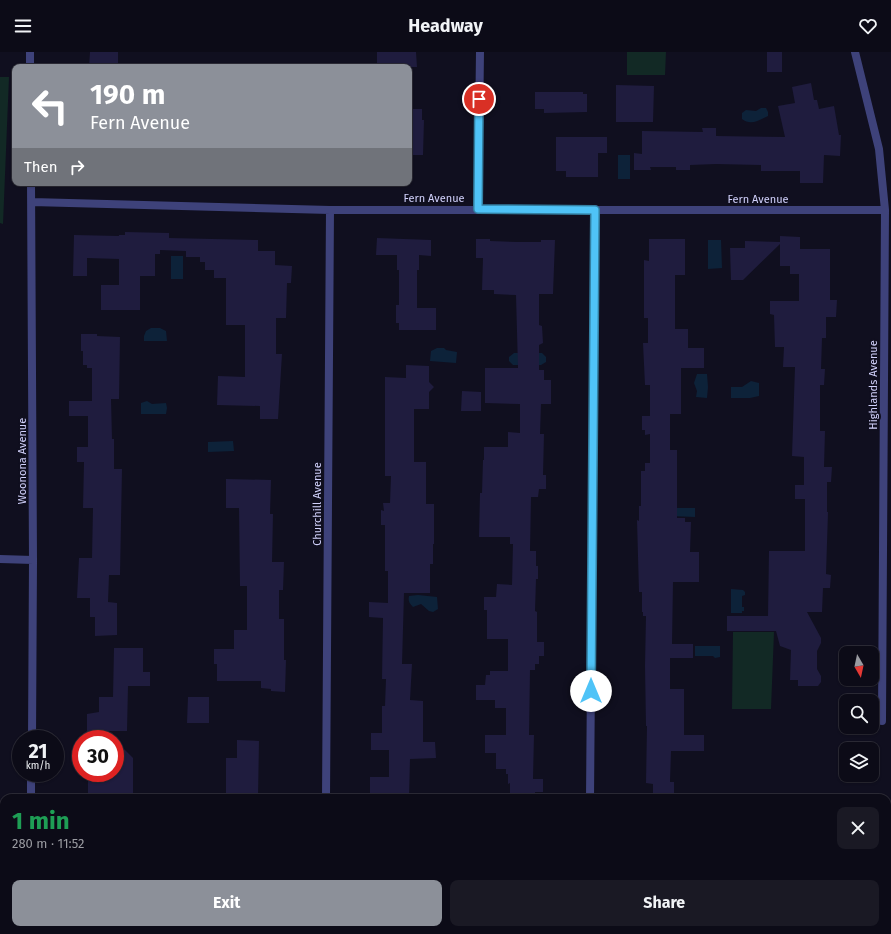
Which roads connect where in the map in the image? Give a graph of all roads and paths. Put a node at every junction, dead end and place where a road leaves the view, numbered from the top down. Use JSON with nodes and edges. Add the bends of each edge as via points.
{"nodes":[{"id":1,"x":30,"y":52,"type":"edge"},
{"id":2,"x":480,"y":52,"type":"edge"},
{"id":3,"x":855,"y":52,"type":"edge"},
{"id":4,"x":30,"y":64,"type":"edge"},
{"id":5,"x":31,"y":186,"type":"edge"},
{"id":6,"x":32,"y":202,"type":"junction"},
{"id":7,"x":478,"y":209,"type":"junction"},
{"id":8,"x":330,"y":210,"type":"junction"},
{"id":9,"x":595,"y":210,"type":"junction"},
{"id":10,"x":885,"y":210,"type":"junction"},
{"id":11,"x":888,"y":353,"type":"edge"},
{"id":12,"x":0,"y":559,"type":"edge"},
{"id":13,"x":33,"y":560,"type":"junction"},
{"id":14,"x":882,"y":722,"type":"dead end"},
{"id":15,"x":32,"y":730,"type":"edge"},
{"id":16,"x":31,"y":782,"type":"edge"},
{"id":17,"x":31,"y":794,"type":"edge"},
{"id":18,"x":326,"y":794,"type":"edge"},
{"id":19,"x":590,"y":794,"type":"edge"}],
"edges":[{"from":1,"to":4,"type":"street"},
{"from":2,"to":7,"type":"street"},
{"from":3,"to":10,"type":"street","name":"Highlands Avenue","via":[[879,149]]},
{"from":5,"to":6,"type":"street","name":"Woonona Avenue"},
{"from":6,"to":8,"type":"street","name":"Fern Avenue"},
{"from":6,"to":13,"type":"street","name":"Woonona Avenue"},
{"from":7,"to":8,"type":"street","name":"Fern Avenue"},
{"from":7,"to":9,"type":"street","name":"Fern Avenue"},
{"from":8,"to":18,"type":"street","name":"Churchill Avenue"},
{"from":9,"to":10,"type":"street","name":"Fern Avenue"},
{"from":9,"to":19,"type":"street"},
{"from":10,"to":11,"type":"street","name":"Highlands Avenue"},
{"from":11,"to":14,"type":"street","name":"Highlands Avenue"},
{"from":12,"to":13,"type":"street"},
{"from":13,"to":15,"type":"street","name":"Woonona Avenue"},
{"from":16,"to":17,"type":"street"}]}
